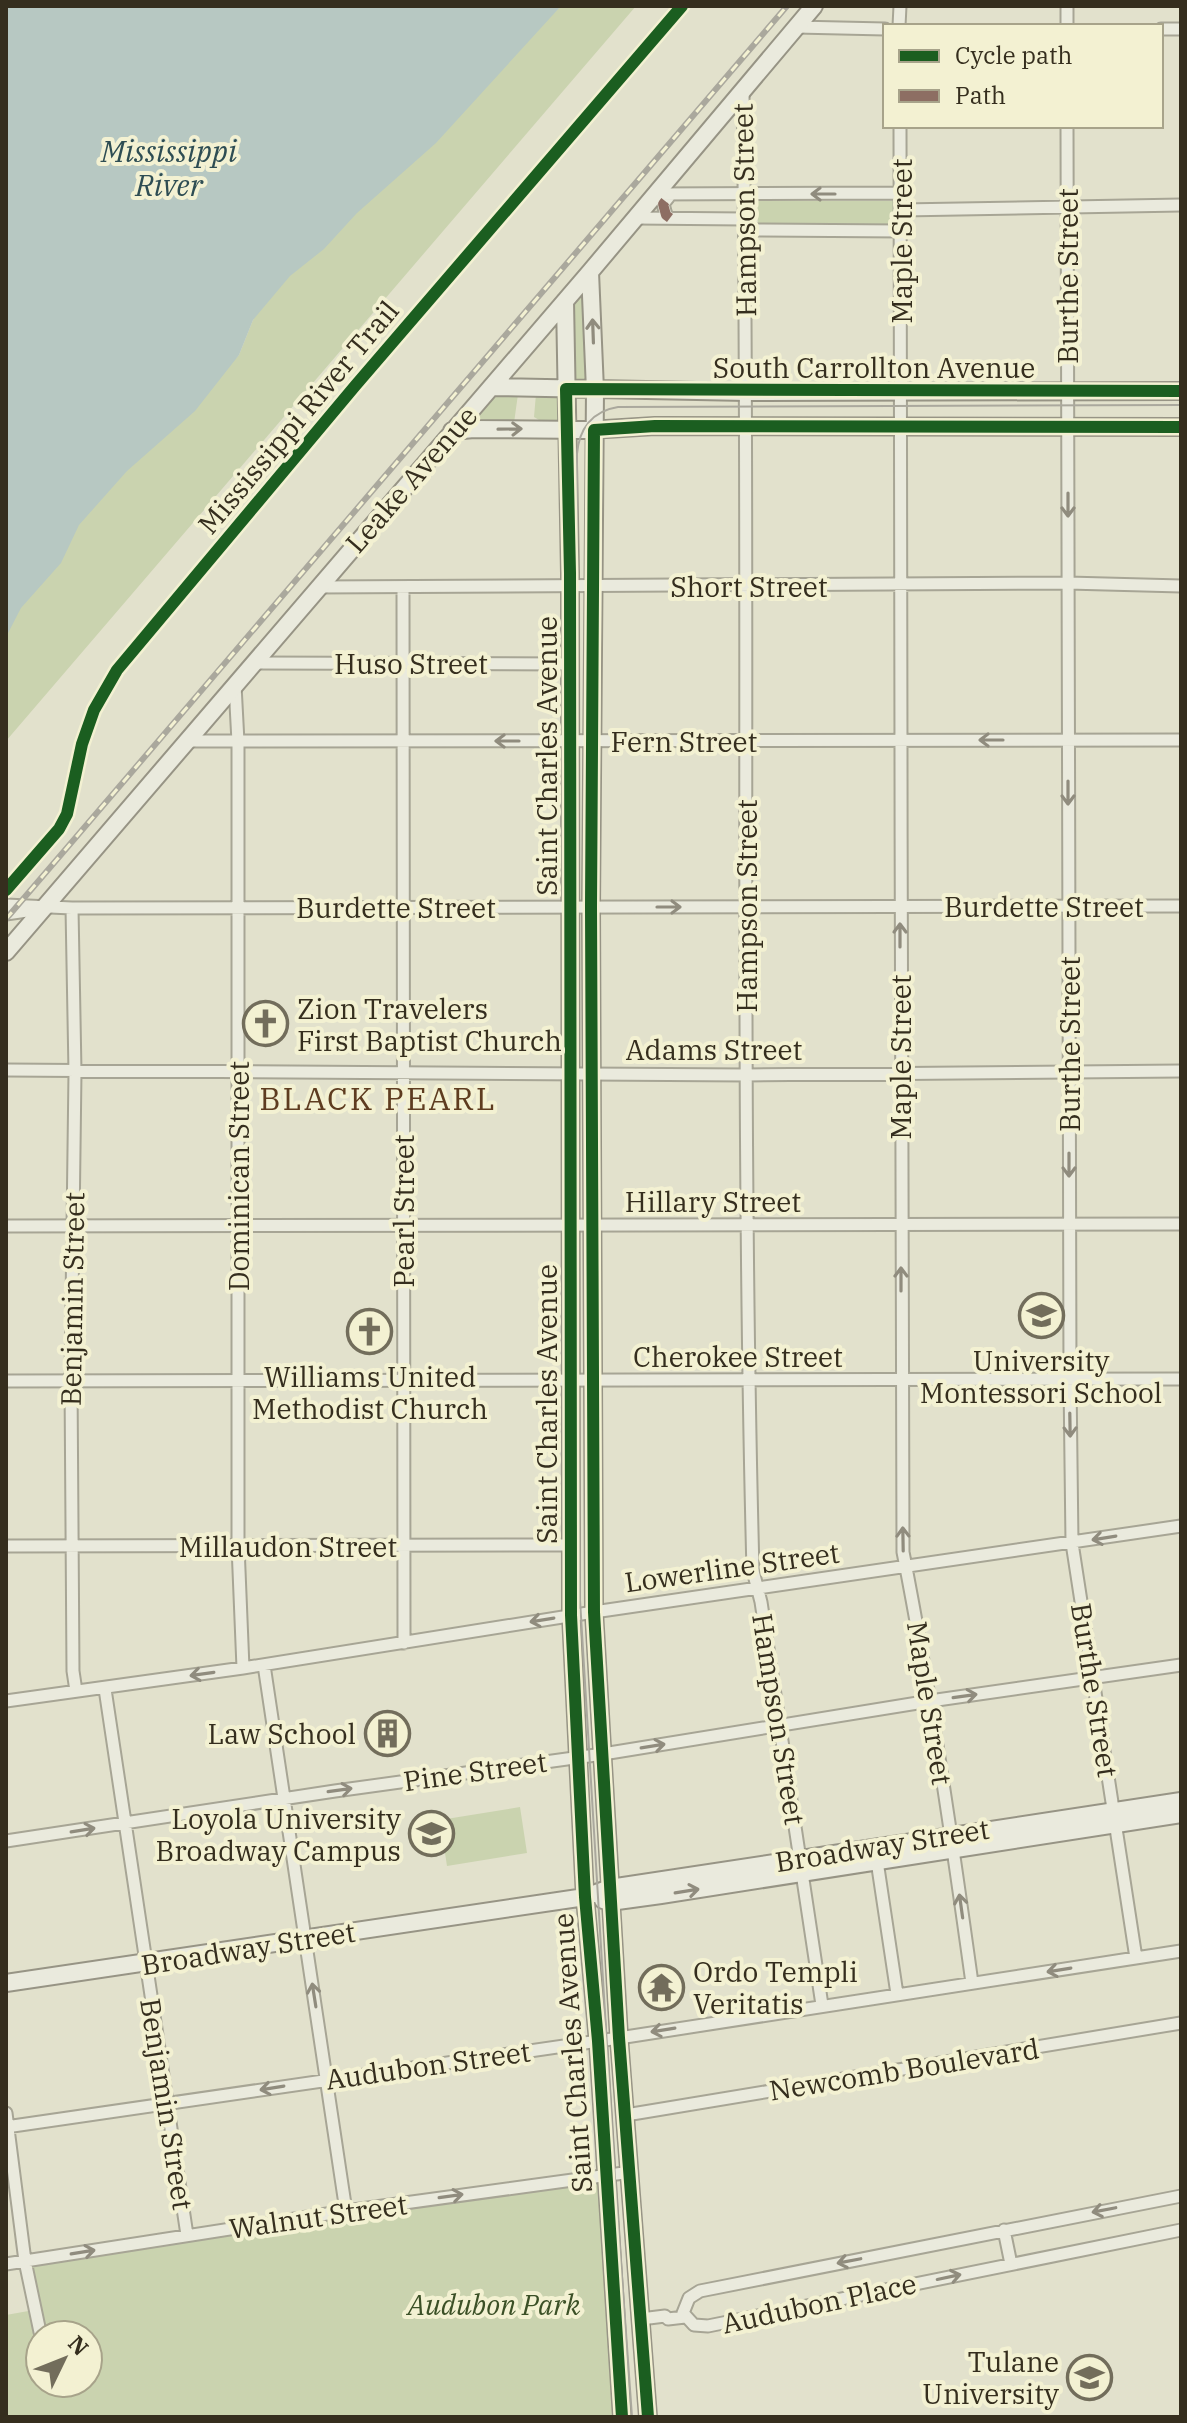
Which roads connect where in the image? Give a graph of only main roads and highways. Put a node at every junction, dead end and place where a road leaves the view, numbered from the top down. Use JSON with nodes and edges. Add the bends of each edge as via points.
{"nodes":[{"id":1,"x":814,"y":6,"type":"edge"},
{"id":2,"x":590,"y":272,"type":"junction"},
{"id":3,"x":565,"y":301,"type":"junction"},
{"id":4,"x":491,"y":387,"type":"junction"},
{"id":5,"x":566,"y":389,"type":"junction"},
{"id":6,"x":595,"y":390,"type":"junction"},
{"id":7,"x":1181,"y":391,"type":"edge"},
{"id":8,"x":1181,"y":427,"type":"edge"},
{"id":9,"x":567,"y":430,"type":"junction"},
{"id":10,"x":594,"y":430,"type":"junction"},
{"id":11,"x":452,"y":431,"type":"junction"},
{"id":12,"x":6,"y":952,"type":"edge"},
{"id":13,"x":1181,"y":1801,"type":"edge"},
{"id":14,"x":1181,"y":1814,"type":"edge"},
{"id":15,"x":1115,"y":1817,"type":"junction"},
{"id":16,"x":952,"y":1842,"type":"junction"},
{"id":17,"x":801,"y":1865,"type":"junction"},
{"id":18,"x":610,"y":1895,"type":"junction"},
{"id":19,"x":585,"y":1897,"type":"junction"},
{"id":20,"x":6,"y":1983,"type":"edge"},
{"id":21,"x":622,"y":2417,"type":"edge"},
{"id":22,"x":648,"y":2417,"type":"edge"}],
"edges":[{"from":1,"to":2,"type":"main road","name":"Leake Avenue","via":[[663,194],[634,218]]},
{"from":2,"to":3,"type":"main road","name":"Leake Avenue"},
{"from":6,"to":2,"type":"main road","name":"Saint Charles Avenue","one_way":true},
{"from":3,"to":4,"type":"main road","name":"Leake Avenue"},
{"from":3,"to":5,"type":"main road","name":"Saint Charles Avenue"},
{"from":4,"to":5,"type":"main road","name":"South Carrollton Avenue"},
{"from":4,"to":11,"type":"main road","name":"Leake Avenue"},
{"from":5,"to":6,"type":"main road","name":"South Carrollton Avenue"},
{"from":5,"to":9,"type":"main road","name":"Saint Charles Avenue"},
{"from":6,"to":7,"type":"main road","name":"South Carrollton Avenue"},
{"from":6,"to":10,"type":"main road","name":"Saint Charles Avenue"},
{"from":8,"to":10,"type":"main road"},
{"from":9,"to":10,"type":"main road"},
{"from":11,"to":9,"type":"main road","one_way":true},
{"from":9,"to":19,"type":"main road","name":"Saint Charles Avenue","via":[[570,1545]]},
{"from":10,"to":18,"type":"main road","name":"Saint Charles Avenue","via":[[594,1612]]},
{"from":11,"to":12,"type":"main road","name":"Leake Avenue"},
{"from":13,"to":15,"type":"main road","name":"Broadway Street"},
{"from":14,"to":15,"type":"main road","name":"Broadway Street"},
{"from":15,"to":16,"type":"main road","name":"Broadway Street"},
{"from":16,"to":17,"type":"main road","name":"Broadway Street"},
{"from":16,"to":17,"type":"main road","name":"Broadway Street","via":[[877,1861]]},
{"from":17,"to":18,"type":"main road","name":"Broadway Street"},
{"from":18,"to":19,"type":"main road","name":"Broadway Street"},
{"from":18,"to":22,"type":"main road","name":"Saint Charles Avenue"},
{"from":19,"to":20,"type":"main road","name":"Broadway Street"},
{"from":19,"to":21,"type":"main road","name":"Saint Charles Avenue"}]}
